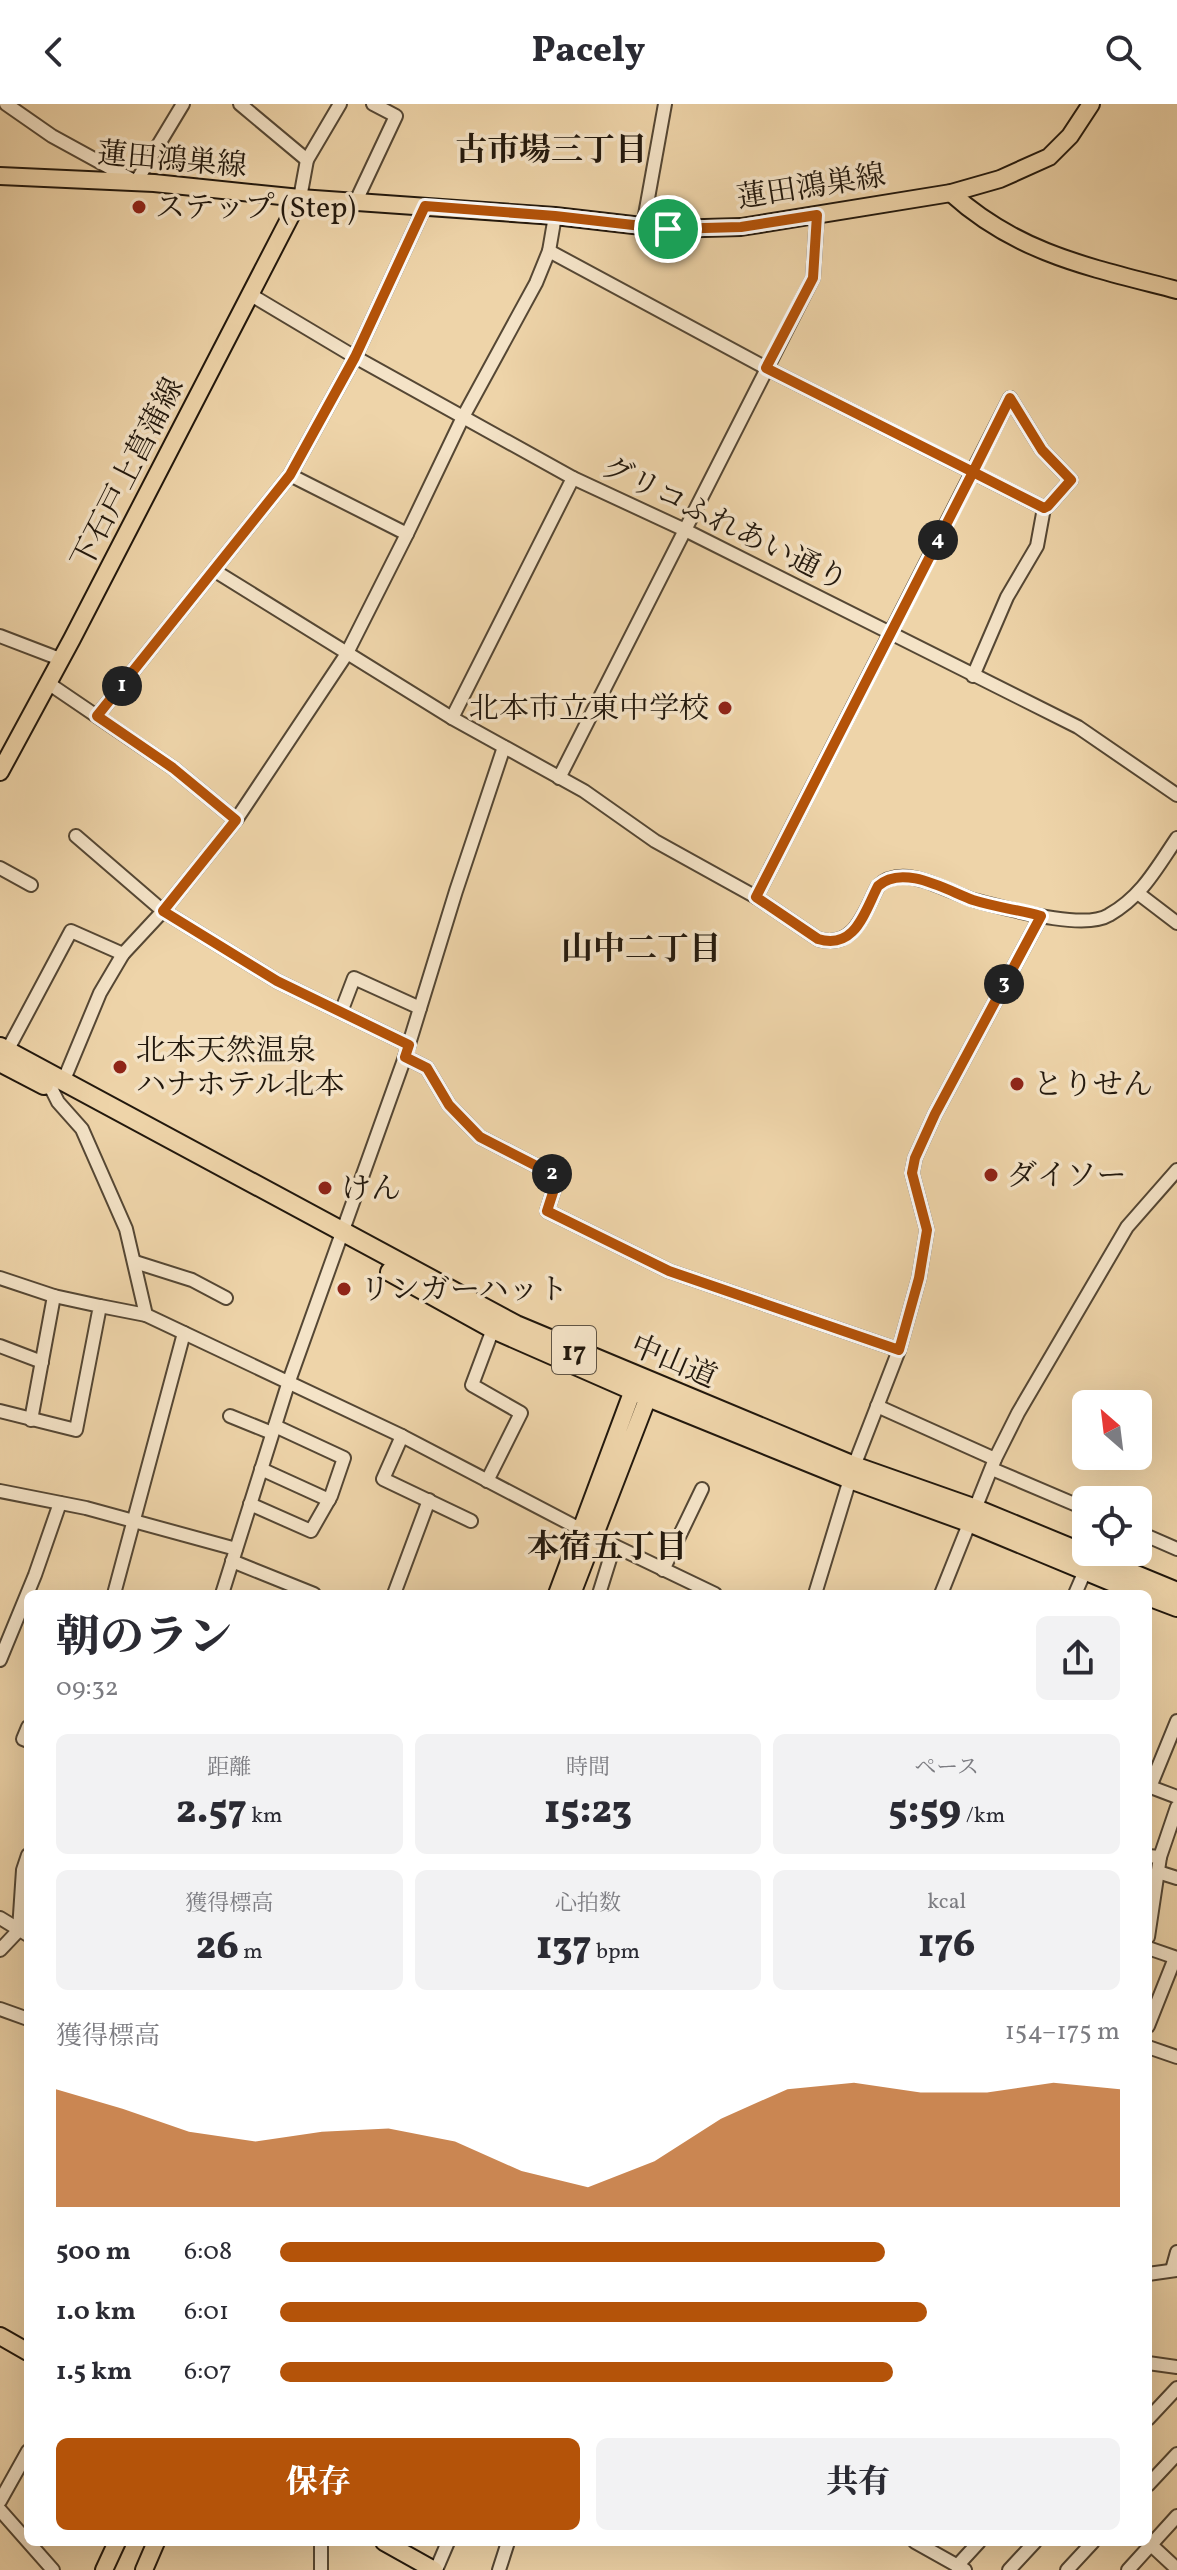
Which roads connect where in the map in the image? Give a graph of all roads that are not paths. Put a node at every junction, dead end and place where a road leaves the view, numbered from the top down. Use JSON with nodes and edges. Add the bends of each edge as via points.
{"nodes":[{"id":1,"x":6,"y":104,"type":"edge"},
{"id":2,"x":183,"y":104,"type":"edge"},
{"id":3,"x":240,"y":104,"type":"edge"},
{"id":4,"x":340,"y":104,"type":"edge"},
{"id":5,"x":373,"y":104,"type":"edge"},
{"id":6,"x":665,"y":104,"type":"edge"},
{"id":7,"x":1091,"y":104,"type":"edge"},
{"id":8,"x":307,"y":160,"type":"junction"},
{"id":9,"x":0,"y":176,"type":"edge"},
{"id":10,"x":136,"y":182,"type":"junction"},
{"id":11,"x":951,"y":193,"type":"junction"},
{"id":12,"x":300,"y":198,"type":"junction"},
{"id":13,"x":356,"y":201,"type":"junction"},
{"id":14,"x":425,"y":206,"type":"junction"},
{"id":15,"x":817,"y":215,"type":"junction"},
{"id":16,"x":555,"y":216,"type":"junction"},
{"id":17,"x":643,"y":226,"type":"junction"},
{"id":18,"x":549,"y":251,"type":"junction"},
{"id":19,"x":1177,"y":290,"type":"edge"},
{"id":20,"x":251,"y":295,"type":"junction"},
{"id":21,"x":355,"y":357,"type":"junction"},
{"id":22,"x":766,"y":368,"type":"junction"},
{"id":23,"x":463,"y":417,"type":"junction"},
{"id":24,"x":973,"y":472,"type":"junction"},
{"id":25,"x":290,"y":475,"type":"junction"},
{"id":26,"x":573,"y":478,"type":"junction"},
{"id":27,"x":1044,"y":508,"type":"junction"},
{"id":28,"x":685,"y":530,"type":"junction"},
{"id":29,"x":407,"y":534,"type":"junction"},
{"id":30,"x":215,"y":571,"type":"junction"},
{"id":31,"x":889,"y":633,"type":"junction"},
{"id":32,"x":0,"y":636,"type":"edge"},
{"id":33,"x":346,"y":655,"type":"junction"},
{"id":34,"x":60,"y":659,"type":"junction"},
{"id":35,"x":973,"y":676,"type":"junction"},
{"id":36,"x":48,"y":683,"type":"junction"},
{"id":37,"x":97,"y":716,"type":"junction"},
{"id":38,"x":452,"y":718,"type":"junction"},
{"id":39,"x":504,"y":747,"type":"junction"},
{"id":40,"x":0,"y":772,"type":"edge"},
{"id":41,"x":559,"y":778,"type":"junction"},
{"id":42,"x":1177,"y":795,"type":"edge"},
{"id":43,"x":236,"y":820,"type":"junction"},
{"id":44,"x":76,"y":836,"type":"dead end"},
{"id":45,"x":1177,"y":838,"type":"edge"},
{"id":46,"x":0,"y":868,"type":"edge"},
{"id":47,"x":31,"y":885,"type":"dead end"},
{"id":48,"x":1139,"y":894,"type":"junction"},
{"id":49,"x":756,"y":897,"type":"junction"},
{"id":50,"x":163,"y":911,"type":"junction"},
{"id":51,"x":1041,"y":916,"type":"junction"},
{"id":52,"x":1177,"y":923,"type":"edge"},
{"id":53,"x":123,"y":954,"type":"junction"},
{"id":54,"x":420,"y":1008,"type":"junction"},
{"id":55,"x":341,"y":1012,"type":"junction"},
{"id":56,"x":407,"y":1051,"type":"junction"},
{"id":57,"x":2,"y":1053,"type":"edge"},
{"id":58,"x":57,"y":1086,"type":"junction"},
{"id":59,"x":1177,"y":1170,"type":"edge"},
{"id":60,"x":1165,"y":1184,"type":"junction"},
{"id":61,"x":1177,"y":1193,"type":"edge"},
{"id":62,"x":340,"y":1237,"type":"junction"},
{"id":63,"x":135,"y":1262,"type":"junction"},
{"id":64,"x":0,"y":1278,"type":"edge"},
{"id":65,"x":54,"y":1296,"type":"junction"},
{"id":66,"x":226,"y":1298,"type":"dead end"},
{"id":67,"x":100,"y":1306,"type":"junction"},
{"id":68,"x":146,"y":1315,"type":"junction"},
{"id":69,"x":493,"y":1329,"type":"junction"},
{"id":70,"x":184,"y":1333,"type":"junction"},
{"id":71,"x":0,"y":1346,"type":"edge"},
{"id":72,"x":899,"y":1350,"type":"junction"},
{"id":73,"x":42,"y":1362,"type":"junction"},
{"id":74,"x":289,"y":1381,"type":"junction"},
{"id":75,"x":642,"y":1389,"type":"junction"},
{"id":76,"x":877,"y":1406,"type":"junction"},
{"id":77,"x":0,"y":1411,"type":"edge"},
{"id":78,"x":230,"y":1416,"type":"dead end"},
{"id":79,"x":31,"y":1420,"type":"junction"},
{"id":80,"x":274,"y":1429,"type":"junction"},
{"id":81,"x":402,"y":1436,"type":"junction"},
{"id":82,"x":994,"y":1464,"type":"junction"},
{"id":83,"x":261,"y":1469,"type":"junction"},
{"id":84,"x":852,"y":1473,"type":"junction"},
{"id":85,"x":487,"y":1481,"type":"junction"},
{"id":86,"x":702,"y":1489,"type":"dead end"},
{"id":87,"x":0,"y":1491,"type":"edge"},
{"id":88,"x":329,"y":1500,"type":"junction"},
{"id":89,"x":429,"y":1500,"type":"junction"},
{"id":90,"x":1072,"y":1502,"type":"edge"},
{"id":91,"x":60,"y":1503,"type":"junction"},
{"id":92,"x":250,"y":1504,"type":"junction"},
{"id":93,"x":974,"y":1516,"type":"junction"},
{"id":94,"x":133,"y":1520,"type":"junction"},
{"id":95,"x":471,"y":1521,"type":"dead end"},
{"id":96,"x":588,"y":1533,"type":"junction"},
{"id":97,"x":1152,"y":1538,"type":"edge"},
{"id":98,"x":614,"y":1546,"type":"junction"},
{"id":99,"x":1177,"y":1549,"type":"edge"},
{"id":100,"x":234,"y":1555,"type":"junction"},
{"id":101,"x":663,"y":1570,"type":"junction"},
{"id":102,"x":1085,"y":1571,"type":"junction"},
{"id":103,"x":27,"y":1590,"type":"edge"},
{"id":104,"x":115,"y":1590,"type":"edge"},
{"id":105,"x":223,"y":1590,"type":"edge"},
{"id":106,"x":306,"y":1590,"type":"edge"},
{"id":107,"x":395,"y":1590,"type":"edge"},
{"id":108,"x":559,"y":1590,"type":"edge"},
{"id":109,"x":573,"y":1590,"type":"edge"},
{"id":110,"x":600,"y":1590,"type":"edge"},
{"id":111,"x":706,"y":1590,"type":"edge"},
{"id":112,"x":816,"y":1590,"type":"edge"},
{"id":113,"x":943,"y":1590,"type":"edge"},
{"id":114,"x":1077,"y":1590,"type":"edge"},
{"id":115,"x":1132,"y":1590,"type":"edge"},
{"id":116,"x":1177,"y":1592,"type":"edge"},
{"id":117,"x":24,"y":1597,"type":"edge"},
{"id":118,"x":1152,"y":1598,"type":"edge"},
{"id":119,"x":1177,"y":1607,"type":"edge"},
{"id":120,"x":0,"y":1660,"type":"edge"},
{"id":121,"x":1177,"y":1721,"type":"edge"},
{"id":122,"x":1152,"y":1780,"type":"edge"},
{"id":123,"x":1152,"y":1788,"type":"edge"},
{"id":124,"x":1177,"y":1797,"type":"edge"},
{"id":125,"x":1177,"y":1807,"type":"edge"},
{"id":126,"x":1154,"y":1856,"type":"edge"},
{"id":127,"x":24,"y":1867,"type":"edge"},
{"id":128,"x":1158,"y":1872,"type":"junction"},
{"id":129,"x":1177,"y":1878,"type":"edge"},
{"id":130,"x":1152,"y":1911,"type":"edge"},
{"id":131,"x":0,"y":1918,"type":"edge"},
{"id":132,"x":24,"y":1933,"type":"edge"},
{"id":133,"x":1152,"y":1949,"type":"edge"},
{"id":134,"x":0,"y":1950,"type":"edge"},
{"id":135,"x":1176,"y":1958,"type":"edge"},
{"id":136,"x":0,"y":2009,"type":"edge"},
{"id":137,"x":1152,"y":2016,"type":"edge"},
{"id":138,"x":24,"y":2018,"type":"edge"},
{"id":139,"x":1152,"y":2048,"type":"edge"},
{"id":140,"x":1177,"y":2057,"type":"edge"},
{"id":141,"x":1177,"y":2252,"type":"edge"},
{"id":142,"x":1175,"y":2270,"type":"edge"},
{"id":143,"x":1152,"y":2273,"type":"edge"},
{"id":144,"x":0,"y":2336,"type":"edge"},
{"id":145,"x":24,"y":2350,"type":"edge"},
{"id":146,"x":1152,"y":2364,"type":"edge"},
{"id":147,"x":1177,"y":2367,"type":"edge"},
{"id":148,"x":1177,"y":2388,"type":"edge"},
{"id":149,"x":1152,"y":2415,"type":"edge"},
{"id":150,"x":1177,"y":2454,"type":"edge"},
{"id":151,"x":24,"y":2458,"type":"edge"},
{"id":152,"x":1152,"y":2481,"type":"edge"},
{"id":153,"x":0,"y":2501,"type":"edge"},
{"id":154,"x":0,"y":2510,"type":"edge"},
{"id":155,"x":1177,"y":2516,"type":"edge"},
{"id":156,"x":24,"y":2537,"type":"edge"},
{"id":157,"x":1152,"y":2540,"type":"edge"},
{"id":158,"x":32,"y":2546,"type":"edge"},
{"id":159,"x":115,"y":2546,"type":"edge"},
{"id":160,"x":126,"y":2546,"type":"edge"},
{"id":161,"x":142,"y":2546,"type":"edge"},
{"id":162,"x":154,"y":2546,"type":"edge"},
{"id":163,"x":321,"y":2546,"type":"edge"},
{"id":164,"x":391,"y":2546,"type":"edge"},
{"id":165,"x":446,"y":2546,"type":"edge"},
{"id":166,"x":507,"y":2546,"type":"edge"},
{"id":167,"x":924,"y":2546,"type":"edge"},
{"id":168,"x":976,"y":2546,"type":"edge"},
{"id":169,"x":1031,"y":2546,"type":"edge"},
{"id":170,"x":1089,"y":2546,"type":"edge"},
{"id":171,"x":1147,"y":2546,"type":"edge"},
{"id":172,"x":1152,"y":2546,"type":"edge"},
{"id":173,"x":961,"y":2568,"type":"edge"},
{"id":174,"x":1177,"y":2569,"type":"edge"},
{"id":175,"x":53,"y":2570,"type":"edge"},
{"id":176,"x":104,"y":2570,"type":"edge"},
{"id":177,"x":115,"y":2570,"type":"edge"},
{"id":178,"x":132,"y":2570,"type":"edge"},
{"id":179,"x":144,"y":2570,"type":"edge"},
{"id":180,"x":321,"y":2570,"type":"edge"},
{"id":181,"x":435,"y":2570,"type":"edge"},
{"id":182,"x":499,"y":2570,"type":"edge"},
{"id":183,"x":1009,"y":2570,"type":"edge"},
{"id":184,"x":1067,"y":2570,"type":"edge"},
{"id":185,"x":1128,"y":2570,"type":"edge"}],
"edges":[{"from":1,"to":10,"type":"street"},
{"from":2,"to":10,"type":"street"},
{"from":3,"to":8,"type":"street"},
{"from":4,"to":8,"type":"street"},
{"from":5,"to":13,"type":"street","via":[[396,116]]},
{"from":6,"to":17,"type":"street"},
{"from":7,"to":11,"type":"main road","via":[[1049,157]]},
{"from":8,"to":12,"type":"street"},
{"from":9,"to":10,"type":"main road","name":"蓮田鴻巣線"},
{"from":10,"to":12,"type":"main road","name":"蓮田鴻巣線"},
{"from":11,"to":15,"type":"main road","name":"蓮田鴻巣線"},
{"from":11,"to":19,"type":"main road","via":[[971,212],[1047,254]]},
{"from":12,"to":13,"type":"main road","name":"蓮田鴻巣線"},
{"from":12,"to":20,"type":"main road","name":"下石戸上菖蒲線"},
{"from":13,"to":14,"type":"main road","name":"蓮田鴻巣線"},
{"from":14,"to":16,"type":"main road","name":"蓮田鴻巣線"},
{"from":14,"to":21,"type":"street"},
{"from":15,"to":17,"type":"main road","name":"蓮田鴻巣線","via":[[741,227]]},
{"from":15,"to":22,"type":"street","via":[[813,278]]},
{"from":16,"to":17,"type":"main road","name":"蓮田鴻巣線"},
{"from":16,"to":18,"type":"street"},
{"from":18,"to":22,"type":"street"},
{"from":18,"to":23,"type":"street"},
{"from":20,"to":21,"type":"street","name":"グリコふれあい通り"},
{"from":20,"to":34,"type":"main road","name":"下石戸上菖蒲線"},
{"from":21,"to":23,"type":"street","name":"グリコふれあい通り"},
{"from":21,"to":25,"type":"street"},
{"from":22,"to":24,"type":"street"},
{"from":22,"to":28,"type":"street"},
{"from":23,"to":26,"type":"street","name":"グリコふれあい通り"},
{"from":23,"to":29,"type":"street"},
{"from":24,"to":27,"type":"street"},
{"from":24,"to":27,"type":"street","via":[[1010,398],[1042,450],[1071,480]]},
{"from":24,"to":31,"type":"street"},
{"from":25,"to":29,"type":"street"},
{"from":25,"to":30,"type":"street"},
{"from":26,"to":28,"type":"street","name":"グリコふれあい通り"},
{"from":26,"to":38,"type":"street"},
{"from":27,"to":35,"type":"street","via":[[1037,546],[1007,597]]},
{"from":28,"to":31,"type":"street","name":"グリコふれあい通り"},
{"from":28,"to":41,"type":"street"},
{"from":29,"to":33,"type":"street"},
{"from":30,"to":33,"type":"street"},
{"from":30,"to":37,"type":"street"},
{"from":31,"to":35,"type":"street","name":"グリコふれあい通り"},
{"from":31,"to":49,"type":"street"},
{"from":32,"to":34,"type":"street"},
{"from":33,"to":38,"type":"street"},
{"from":33,"to":43,"type":"street"},
{"from":34,"to":36,"type":"main road","name":"下石戸上菖蒲線"},
{"from":35,"to":42,"type":"street","name":"グリコふれあい通り","via":[[1078,727]]},
{"from":36,"to":37,"type":"street"},
{"from":36,"to":40,"type":"main road","name":"下石戸上菖蒲線"},
{"from":37,"to":43,"type":"street"},
{"from":38,"to":39,"type":"street"},
{"from":39,"to":41,"type":"street"},
{"from":39,"to":54,"type":"street"},
{"from":41,"to":49,"type":"street","via":[[603,804],[653,847]]},
{"from":43,"to":50,"type":"street"},
{"from":44,"to":50,"type":"street"},
{"from":45,"to":48,"type":"street"},
{"from":46,"to":47,"type":"street"},
{"from":48,"to":51,"type":"street","via":[[1106,917],[1090,921]]},
{"from":48,"to":52,"type":"street"},
{"from":49,"to":51,"type":"street","via":[[829,943],[843,940],[855,928],[878,886],[898,878],[925,880],[975,901]]},
{"from":50,"to":53,"type":"street"},
{"from":50,"to":55,"type":"street","via":[[277,981]]},
{"from":51,"to":72,"type":"street","via":[[915,1158],[912,1173],[927,1230]]},
{"from":53,"to":57,"type":"street","via":[[71,931]]},
{"from":53,"to":58,"type":"street"},
{"from":54,"to":55,"type":"street","via":[[354,978]]},
{"from":54,"to":56,"type":"street"},
{"from":55,"to":56,"type":"street"},
{"from":56,"to":62,"type":"street"},
{"from":56,"to":72,"type":"street","via":[[427,1068],[449,1105],[480,1137],[558,1177],[547,1211],[669,1271]]},
{"from":57,"to":58,"type":"highway","name":"中山道","number":"17"},
{"from":58,"to":62,"type":"highway","name":"中山道","number":"17"},
{"from":58,"to":63,"type":"street","via":[[58,1102],[82,1129]]},
{"from":59,"to":60,"type":"street"},
{"from":60,"to":61,"type":"street"},
{"from":60,"to":82,"type":"street","via":[[1127,1227],[1018,1413]]},
{"from":62,"to":69,"type":"highway","name":"中山道","number":"17"},
{"from":62,"to":74,"type":"street"},
{"from":62,"to":75,"type":"highway","name":"中山道","number":"17"},
{"from":63,"to":66,"type":"street","via":[[192,1280]]},
{"from":63,"to":68,"type":"street"},
{"from":64,"to":65,"type":"street"},
{"from":65,"to":67,"type":"street"},
{"from":65,"to":73,"type":"street"},
{"from":67,"to":68,"type":"street"},
{"from":67,"to":79,"type":"street","via":[[76,1430]]},
{"from":68,"to":70,"type":"street"},
{"from":69,"to":75,"type":"highway","name":"中山道","number":"17"},
{"from":69,"to":85,"type":"street","via":[[472,1385],[521,1413]]},
{"from":70,"to":74,"type":"street"},
{"from":70,"to":94,"type":"street"},
{"from":71,"to":73,"type":"street"},
{"from":72,"to":76,"type":"street"},
{"from":73,"to":79,"type":"street"},
{"from":74,"to":80,"type":"street"},
{"from":74,"to":81,"type":"street"},
{"from":75,"to":84,"type":"highway","name":"中山道","number":"17"},
{"from":75,"to":96,"type":"main road"},
{"from":76,"to":82,"type":"street"},
{"from":76,"to":84,"type":"street"},
{"from":77,"to":79,"type":"street"},
{"from":78,"to":80,"type":"street"},
{"from":80,"to":83,"type":"street"},
{"from":80,"to":88,"type":"street","via":[[344,1458]]},
{"from":81,"to":85,"type":"street"},
{"from":81,"to":89,"type":"street","via":[[383,1479]]},
{"from":82,"to":90,"type":"street"},
{"from":82,"to":93,"type":"street"},
{"from":83,"to":88,"type":"street"},
{"from":83,"to":92,"type":"street"},
{"from":84,"to":93,"type":"highway","name":"中山道","number":"17"},
{"from":84,"to":112,"type":"street"},
{"from":85,"to":96,"type":"street"},
{"from":86,"to":101,"type":"street"},
{"from":87,"to":91,"type":"street"},
{"from":88,"to":92,"type":"street","via":[[311,1531]]},
{"from":89,"to":95,"type":"street"},
{"from":89,"to":107,"type":"street"},
{"from":91,"to":94,"type":"street"},
{"from":91,"to":103,"type":"street"},
{"from":92,"to":100,"type":"street"},
{"from":93,"to":102,"type":"highway","name":"中山道","number":"17"},
{"from":93,"to":113,"type":"street"},
{"from":93,"to":116,"type":"highway","name":"中山道","number":"17"},
{"from":94,"to":100,"type":"street"},
{"from":94,"to":104,"type":"street"},
{"from":96,"to":98,"type":"street"},
{"from":96,"to":108,"type":"main road"},
{"from":96,"to":109,"type":"main road"},
{"from":97,"to":99,"type":"street"},
{"from":98,"to":101,"type":"street"},
{"from":98,"to":110,"type":"street"},
{"from":100,"to":105,"type":"street"},
{"from":100,"to":106,"type":"street"},
{"from":101,"to":111,"type":"street"},
{"from":102,"to":114,"type":"street"},
{"from":102,"to":115,"type":"highway","name":"中山道","number":"17"},
{"from":117,"to":120,"type":"street"},
{"from":118,"to":119,"type":"highway"},
{"from":121,"to":122,"type":"street"},
{"from":123,"to":124,"type":"street"},
{"from":125,"to":126,"type":"street"},
{"from":126,"to":128,"type":"street"},
{"from":127,"to":132,"type":"street"},
{"from":128,"to":129,"type":"street"},
{"from":128,"to":130,"type":"street"},
{"from":131,"to":132,"type":"street"},
{"from":132,"to":134,"type":"street"},
{"from":133,"to":135,"type":"street"},
{"from":135,"to":137,"type":"street"},
{"from":136,"to":138,"type":"street"},
{"from":139,"to":140,"type":"street"},
{"from":141,"to":142,"type":"street"},
{"from":142,"to":143,"type":"street"},
{"from":144,"to":145,"type":"main road"},
{"from":146,"to":147,"type":"street"},
{"from":148,"to":149,"type":"street"},
{"from":150,"to":152,"type":"street"},
{"from":151,"to":153,"type":"street"},
{"from":154,"to":156,"type":"street"},
{"from":155,"to":157,"type":"street"},
{"from":158,"to":175,"type":"street"},
{"from":159,"to":176,"type":"main road"},
{"from":160,"to":177,"type":"main road"},
{"from":161,"to":178,"type":"main road"},
{"from":162,"to":179,"type":"main road"},
{"from":163,"to":180,"type":"street"},
{"from":164,"to":181,"type":"main road"},
{"from":165,"to":181,"type":"street"},
{"from":166,"to":182,"type":"street"},
{"from":167,"to":173,"type":"street"},
{"from":168,"to":173,"type":"street"},
{"from":169,"to":183,"type":"street"},
{"from":170,"to":184,"type":"street"},
{"from":171,"to":185,"type":"street"},
{"from":172,"to":174,"type":"street"}]}
